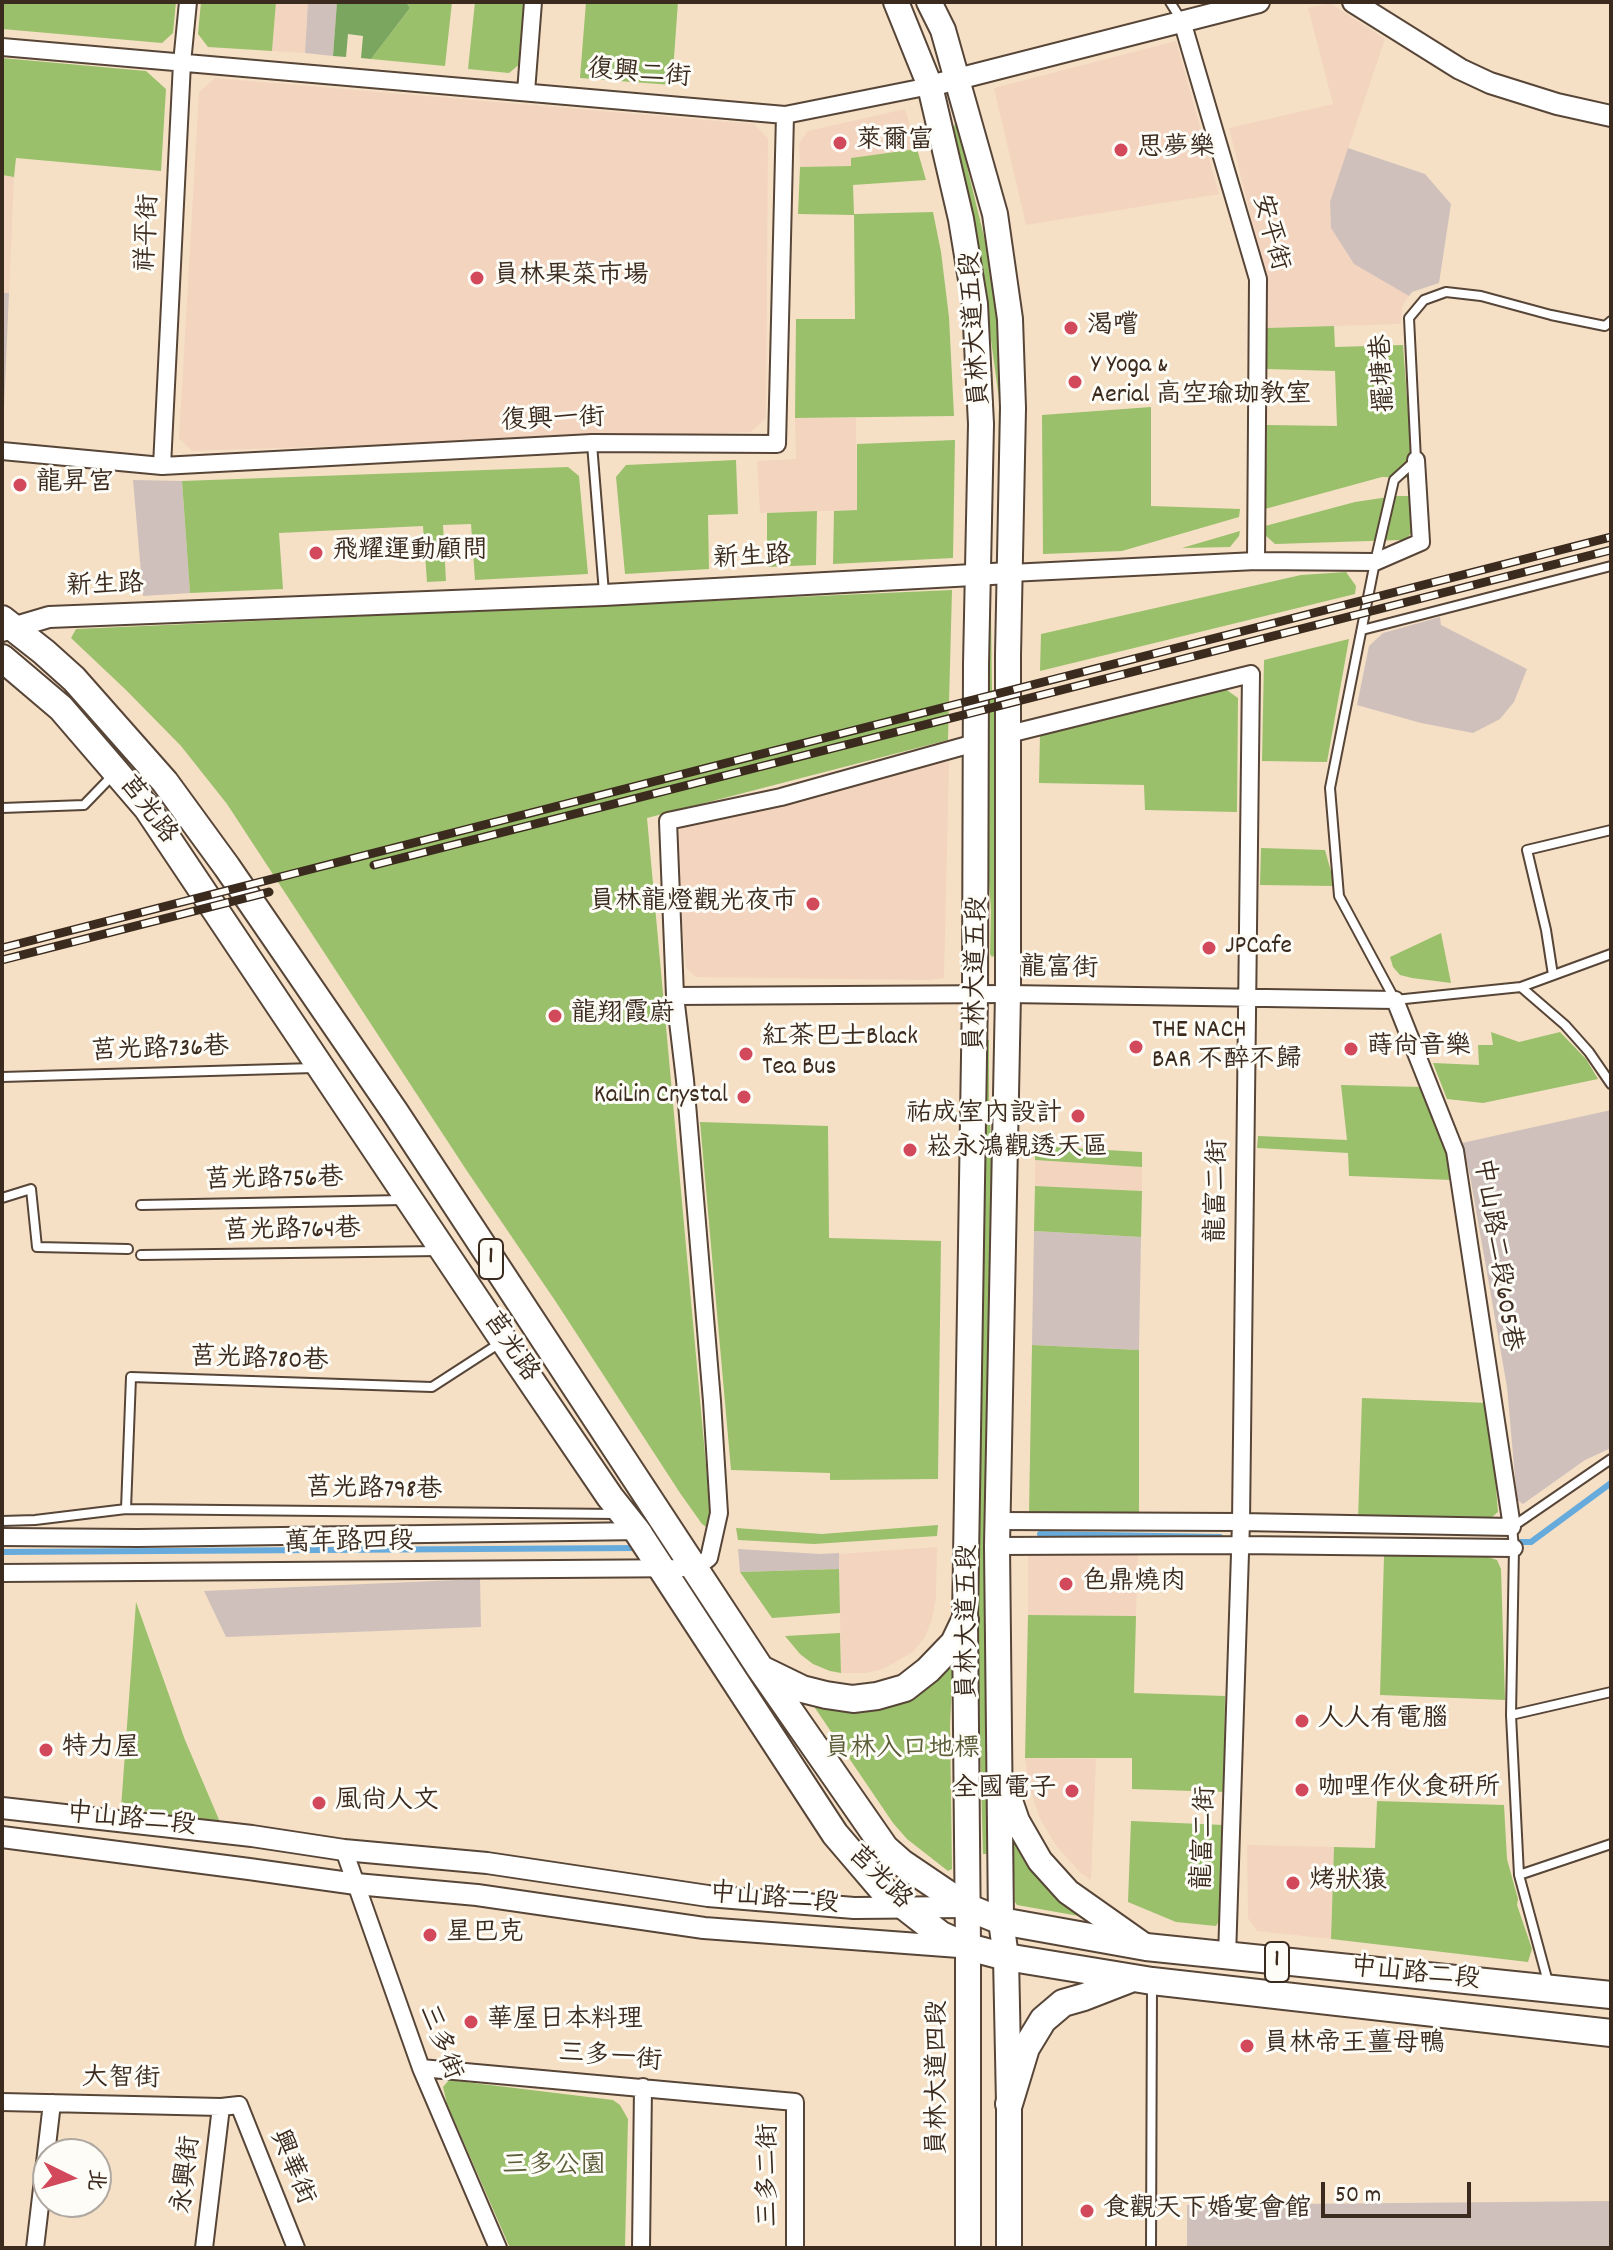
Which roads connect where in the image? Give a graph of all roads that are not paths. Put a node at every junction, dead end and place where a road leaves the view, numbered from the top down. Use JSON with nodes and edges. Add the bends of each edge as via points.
{"nodes":[{"id":1,"x":188,"y":2,"type":"edge"},
{"id":2,"x":533,"y":2,"type":"edge"},
{"id":3,"x":896,"y":2,"type":"edge"},
{"id":4,"x":929,"y":2,"type":"edge"},
{"id":5,"x":1170,"y":2,"type":"edge"},
{"id":6,"x":1259,"y":2,"type":"edge"},
{"id":7,"x":1353,"y":2,"type":"edge"},
{"id":8,"x":1182,"y":21,"type":"junction"},
{"id":9,"x":2,"y":47,"type":"edge"},
{"id":10,"x":182,"y":63,"type":"junction"},
{"id":11,"x":956,"y":79,"type":"junction"},
{"id":12,"x":930,"y":86,"type":"junction"},
{"id":13,"x":526,"y":92,"type":"junction"},
{"id":14,"x":785,"y":115,"type":"junction"},
{"id":15,"x":1611,"y":116,"type":"edge"},
{"id":16,"x":1611,"y":321,"type":"edge"},
{"id":17,"x":592,"y":443,"type":"junction"},
{"id":18,"x":2,"y":451,"type":"edge"},
{"id":19,"x":1416,"y":460,"type":"junction"},
{"id":20,"x":162,"y":466,"type":"junction"},
{"id":21,"x":1256,"y":561,"type":"junction"},
{"id":22,"x":1375,"y":562,"type":"junction"},
{"id":23,"x":1611,"y":566,"type":"edge"},
{"id":24,"x":978,"y":573,"type":"junction"},
{"id":25,"x":1010,"y":573,"type":"junction"},
{"id":26,"x":604,"y":595,"type":"junction"},
{"id":27,"x":6,"y":626,"type":"edge"},
{"id":28,"x":1362,"y":630,"type":"junction"},
{"id":29,"x":2,"y":658,"type":"edge"},
{"id":30,"x":1009,"y":734,"type":"junction"},
{"id":31,"x":975,"y":743,"type":"junction"},
{"id":32,"x":117,"y":771,"type":"junction"},
{"id":33,"x":2,"y":808,"type":"edge"},
{"id":34,"x":1611,"y":830,"type":"edge"},
{"id":35,"x":1611,"y":954,"type":"edge"},
{"id":36,"x":1553,"y":975,"type":"junction"},
{"id":37,"x":1521,"y":987,"type":"junction"},
{"id":38,"x":975,"y":994,"type":"junction"},
{"id":39,"x":1008,"y":994,"type":"junction"},
{"id":40,"x":675,"y":996,"type":"junction"},
{"id":41,"x":1246,"y":999,"type":"junction"},
{"id":42,"x":1395,"y":1000,"type":"junction"},
{"id":43,"x":319,"y":1067,"type":"junction"},
{"id":44,"x":2,"y":1077,"type":"edge"},
{"id":45,"x":1611,"y":1084,"type":"edge"},
{"id":46,"x":2,"y":1198,"type":"edge"},
{"id":47,"x":408,"y":1200,"type":"junction"},
{"id":48,"x":141,"y":1205,"type":"dead end"},
{"id":49,"x":128,"y":1249,"type":"dead end"},
{"id":50,"x":443,"y":1250,"type":"junction"},
{"id":51,"x":141,"y":1255,"type":"dead end"},
{"id":52,"x":504,"y":1341,"type":"junction"},
{"id":53,"x":1611,"y":1460,"type":"edge"},
{"id":54,"x":126,"y":1509,"type":"junction"},
{"id":55,"x":2,"y":1521,"type":"edge"},
{"id":56,"x":998,"y":1521,"type":"junction"},
{"id":57,"x":1241,"y":1522,"type":"junction"},
{"id":58,"x":629,"y":1523,"type":"junction"},
{"id":59,"x":1512,"y":1527,"type":"junction"},
{"id":60,"x":668,"y":1531,"type":"junction"},
{"id":61,"x":2,"y":1537,"type":"edge"},
{"id":62,"x":1240,"y":1545,"type":"junction"},
{"id":63,"x":997,"y":1546,"type":"junction"},
{"id":64,"x":1514,"y":1548,"type":"junction"},
{"id":65,"x":659,"y":1567,"type":"junction"},
{"id":66,"x":696,"y":1568,"type":"junction"},
{"id":67,"x":2,"y":1573,"type":"edge"},
{"id":68,"x":965,"y":1620,"type":"junction"},
{"id":69,"x":760,"y":1668,"type":"junction"},
{"id":70,"x":1611,"y":1692,"type":"edge"},
{"id":71,"x":1511,"y":1715,"type":"junction"},
{"id":72,"x":999,"y":1739,"type":"junction"},
{"id":73,"x":2,"y":1808,"type":"edge"},
{"id":74,"x":2,"y":1837,"type":"edge"},
{"id":75,"x":1611,"y":1844,"type":"edge"},
{"id":76,"x":344,"y":1850,"type":"junction"},
{"id":77,"x":1519,"y":1875,"type":"junction"},
{"id":78,"x":356,"y":1884,"type":"junction"},
{"id":79,"x":967,"y":1907,"type":"junction"},
{"id":80,"x":905,"y":1909,"type":"junction"},
{"id":81,"x":1001,"y":1921,"type":"junction"},
{"id":82,"x":968,"y":1947,"type":"junction"},
{"id":83,"x":1146,"y":1947,"type":"junction"},
{"id":84,"x":1006,"y":1957,"type":"junction"},
{"id":85,"x":1227,"y":1957,"type":"junction"},
{"id":86,"x":1144,"y":1979,"type":"junction"},
{"id":87,"x":1550,"y":1990,"type":"junction"},
{"id":88,"x":1602,"y":1994,"type":"edge"},
{"id":89,"x":1600,"y":2032,"type":"edge"},
{"id":90,"x":421,"y":2068,"type":"junction"},
{"id":91,"x":643,"y":2087,"type":"junction"},
{"id":92,"x":2,"y":2102,"type":"edge"},
{"id":93,"x":795,"y":2102,"type":"joint"},
{"id":94,"x":52,"y":2103,"type":"junction"},
{"id":95,"x":1009,"y":2104,"type":"junction"},
{"id":96,"x":239,"y":2105,"type":"joint"},
{"id":97,"x":221,"y":2107,"type":"junction"},
{"id":98,"x":35,"y":2248,"type":"edge"},
{"id":99,"x":204,"y":2248,"type":"edge"},
{"id":100,"x":296,"y":2248,"type":"edge"},
{"id":101,"x":498,"y":2248,"type":"edge"},
{"id":102,"x":641,"y":2248,"type":"edge"},
{"id":103,"x":795,"y":2248,"type":"edge"},
{"id":104,"x":968,"y":2248,"type":"edge"},
{"id":105,"x":1009,"y":2248,"type":"edge"},
{"id":106,"x":1151,"y":2248,"type":"edge"}],
"edges":[{"from":1,"to":10,"type":"street","name":"祥平街"},
{"from":2,"to":13,"type":"street"},
{"from":3,"to":12,"type":"main road","name":"員林大道五段"},
{"from":4,"to":11,"type":"main road","name":"員林大道五段"},
{"from":5,"to":8,"type":"lane"},
{"from":6,"to":8,"type":"street","name":"復興二街"},
{"from":7,"to":15,"type":"street","via":[[1490,83]]},
{"from":8,"to":11,"type":"street","name":"復興二街"},
{"from":8,"to":21,"type":"street","name":"安平街","via":[[1258,279]]},
{"from":9,"to":10,"type":"street","name":"復興二街"},
{"from":10,"to":13,"type":"street","name":"復興二街"},
{"from":10,"to":20,"type":"street","name":"祥平街"},
{"from":11,"to":12,"type":"street","name":"復興二街"},
{"from":11,"to":25,"type":"main road","name":"員林大道五段","via":[[995,214],[1010,319]]},
{"from":12,"to":14,"type":"street","name":"復興二街"},
{"from":12,"to":24,"type":"main road","name":"員林大道五段","via":[[975,304],[981,424]]},
{"from":13,"to":14,"type":"street","name":"復興二街"},
{"from":14,"to":17,"type":"street","name":"復興一街","via":[[777,444]]},
{"from":16,"to":19,"type":"lane","name":"擺塘巷","via":[[1605,326],[1446,292],[1424,300],[1409,318]]},
{"from":17,"to":20,"type":"street","name":"復興一街"},
{"from":17,"to":26,"type":"lane"},
{"from":18,"to":20,"type":"street","name":"復興一街"},
{"from":19,"to":22,"type":"lane","via":[[1394,480]]},
{"from":19,"to":22,"type":"street","name":"新生路","via":[[1421,542]]},
{"from":21,"to":22,"type":"street","name":"新生路"},
{"from":21,"to":25,"type":"street","name":"新生路"},
{"from":22,"to":28,"type":"lane"},
{"from":23,"to":28,"type":"lane"},
{"from":24,"to":25,"type":"street","name":"新生路"},
{"from":24,"to":26,"type":"street","name":"新生路"},
{"from":24,"to":31,"type":"main road","name":"員林大道五段"},
{"from":25,"to":30,"type":"main road","name":"員林大道五段"},
{"from":26,"to":27,"type":"street","name":"新生路","via":[[49,617]]},
{"from":27,"to":60,"type":"main road","name":"莒光路","number":"1","via":[[44,652],[84,691],[165,782],[395,1112]]},
{"from":28,"to":42,"type":"lane","via":[[1330,788],[1339,896]]},
{"from":29,"to":32,"type":"main road","name":"莒光路","number":"1","via":[[61,708]]},
{"from":30,"to":39,"type":"main road","name":"員林大道五段"},
{"from":30,"to":41,"type":"street","name":"龍富二街","via":[[1251,674]]},
{"from":31,"to":38,"type":"main road","name":"員林大道五段"},
{"from":31,"to":40,"type":"street","via":[[781,797],[668,821]]},
{"from":32,"to":33,"type":"lane","via":[[84,805]]},
{"from":32,"to":43,"type":"main road","name":"莒光路","number":"1","via":[[156,821]]},
{"from":34,"to":36,"type":"lane","via":[[1527,850]]},
{"from":35,"to":36,"type":"lane"},
{"from":36,"to":37,"type":"lane"},
{"from":37,"to":42,"type":"lane"},
{"from":37,"to":45,"type":"lane","via":[[1565,1025]]},
{"from":38,"to":39,"type":"street","name":"龍富街"},
{"from":38,"to":40,"type":"street","name":"龍富街"},
{"from":38,"to":68,"type":"main road","name":"員林大道五段"},
{"from":39,"to":41,"type":"street","name":"龍富街"},
{"from":39,"to":56,"type":"main road","name":"員林大道五段"},
{"from":40,"to":66,"type":"street","via":[[719,1513],[709,1558]]},
{"from":41,"to":42,"type":"street","name":"龍富街"},
{"from":41,"to":57,"type":"street","name":"龍富二街"},
{"from":42,"to":59,"type":"street","name":"中山路二段605巷","via":[[1455,1151]]},
{"from":43,"to":44,"type":"lane","name":"莒光路736巷"},
{"from":43,"to":47,"type":"main road","name":"莒光路","number":"1"},
{"from":46,"to":49,"type":"lane","via":[[31,1189],[37,1247]]},
{"from":47,"to":48,"type":"lane","name":"莒光路756巷"},
{"from":47,"to":50,"type":"main road","name":"莒光路","number":"1"},
{"from":50,"to":51,"type":"lane","name":"莒光路764巷"},
{"from":50,"to":52,"type":"main road","name":"莒光路","number":"1"},
{"from":52,"to":54,"type":"lane","name":"莒光路780巷","via":[[432,1387],[131,1377]]},
{"from":52,"to":58,"type":"main road","name":"莒光路","number":"1"},
{"from":53,"to":59,"type":"lane"},
{"from":54,"to":55,"type":"lane","name":"莒光路798巷"},
{"from":54,"to":58,"type":"lane","name":"莒光路798巷"},
{"from":56,"to":57,"type":"street"},
{"from":56,"to":63,"type":"main road","name":"員林大道五段"},
{"from":57,"to":59,"type":"street"},
{"from":57,"to":62,"type":"street","name":"龍富二街"},
{"from":58,"to":60,"type":"street","name":"萬年路四段"},
{"from":58,"to":61,"type":"street","name":"萬年路四段","via":[[138,1538]]},
{"from":58,"to":65,"type":"main road","name":"莒光路","number":"1"},
{"from":59,"to":64,"type":"lane"},
{"from":60,"to":66,"type":"main road","name":"莒光路","number":"1"},
{"from":62,"to":63,"type":"street"},
{"from":62,"to":64,"type":"street"},
{"from":62,"to":85,"type":"street","name":"龍富二街"},
{"from":63,"to":72,"type":"main road","name":"員林大道五段"},
{"from":64,"to":71,"type":"lane"},
{"from":65,"to":66,"type":"street","name":"萬年路四段"},
{"from":65,"to":67,"type":"street","name":"萬年路四段"},
{"from":65,"to":80,"type":"main road","name":"莒光路","number":"1","via":[[835,1834]]},
{"from":66,"to":69,"type":"main road","name":"莒光路","number":"1"},
{"from":68,"to":69,"type":"main road","via":[[954,1643],[928,1670],[905,1688],[877,1696],[826,1695]]},
{"from":68,"to":79,"type":"main road","name":"員林大道五段"},
{"from":69,"to":79,"type":"main road","name":"莒光路","number":"1","via":[[885,1848]]},
{"from":70,"to":71,"type":"lane"},
{"from":71,"to":77,"type":"lane"},
{"from":72,"to":81,"type":"main road","name":"員林大道五段"},
{"from":72,"to":83,"type":"main road","via":[[1014,1811],[1040,1861],[1068,1892]]},
{"from":73,"to":76,"type":"street","name":"中山路二段"},
{"from":74,"to":78,"type":"street","name":"中山路二段"},
{"from":75,"to":77,"type":"lane"},
{"from":76,"to":78,"type":"street","name":"三多街"},
{"from":76,"to":80,"type":"street","name":"中山路二段","via":[[487,1863],[708,1896]]},
{"from":77,"to":87,"type":"lane"},
{"from":78,"to":82,"type":"street","name":"中山路二段","via":[[477,1895],[704,1928]]},
{"from":78,"to":90,"type":"street","name":"三多街"},
{"from":79,"to":80,"type":"street","name":"中山路二段","number":"1"},
{"from":79,"to":81,"type":"main road","name":"中山路二段","number":"1"},
{"from":79,"to":82,"type":"main road","name":"員林大道四段"},
{"from":80,"to":82,"type":"main road","name":"莒光路","number":"1"},
{"from":81,"to":83,"type":"main road","name":"中山路二段","number":"1"},
{"from":81,"to":84,"type":"main road","name":"員林大道五段"},
{"from":82,"to":84,"type":"main road","name":"中山路二段","number":"1"},
{"from":82,"to":104,"type":"main road","name":"員林大道四段"},
{"from":83,"to":85,"type":"main road","name":"中山路二段","number":"1"},
{"from":84,"to":86,"type":"main road","name":"中山路二段","number":"1"},
{"from":84,"to":95,"type":"main road"},
{"from":85,"to":87,"type":"main road","name":"中山路二段","number":"1"},
{"from":86,"to":89,"type":"main road","name":"中山路二段","number":"1"},
{"from":86,"to":95,"type":"main road","via":[[1063,2003],[1043,2020],[1026,2048]]},
{"from":86,"to":106,"type":"lane"},
{"from":87,"to":88,"type":"main road","name":"中山路二段","number":"1"},
{"from":90,"to":91,"type":"street","name":"三多一街"},
{"from":90,"to":101,"type":"street","name":"三多街"},
{"from":91,"to":93,"type":"street","name":"三多一街"},
{"from":91,"to":102,"type":"street"},
{"from":92,"to":94,"type":"street","name":"大智街"},
{"from":93,"to":103,"type":"street","name":"三多二街"},
{"from":94,"to":97,"type":"street","name":"大智街"},
{"from":94,"to":98,"type":"street"},
{"from":95,"to":105,"type":"main road"},
{"from":96,"to":97,"type":"street","name":"大智街"},
{"from":96,"to":100,"type":"street","name":"興華街"},
{"from":97,"to":99,"type":"street","name":"永興街"}]}
